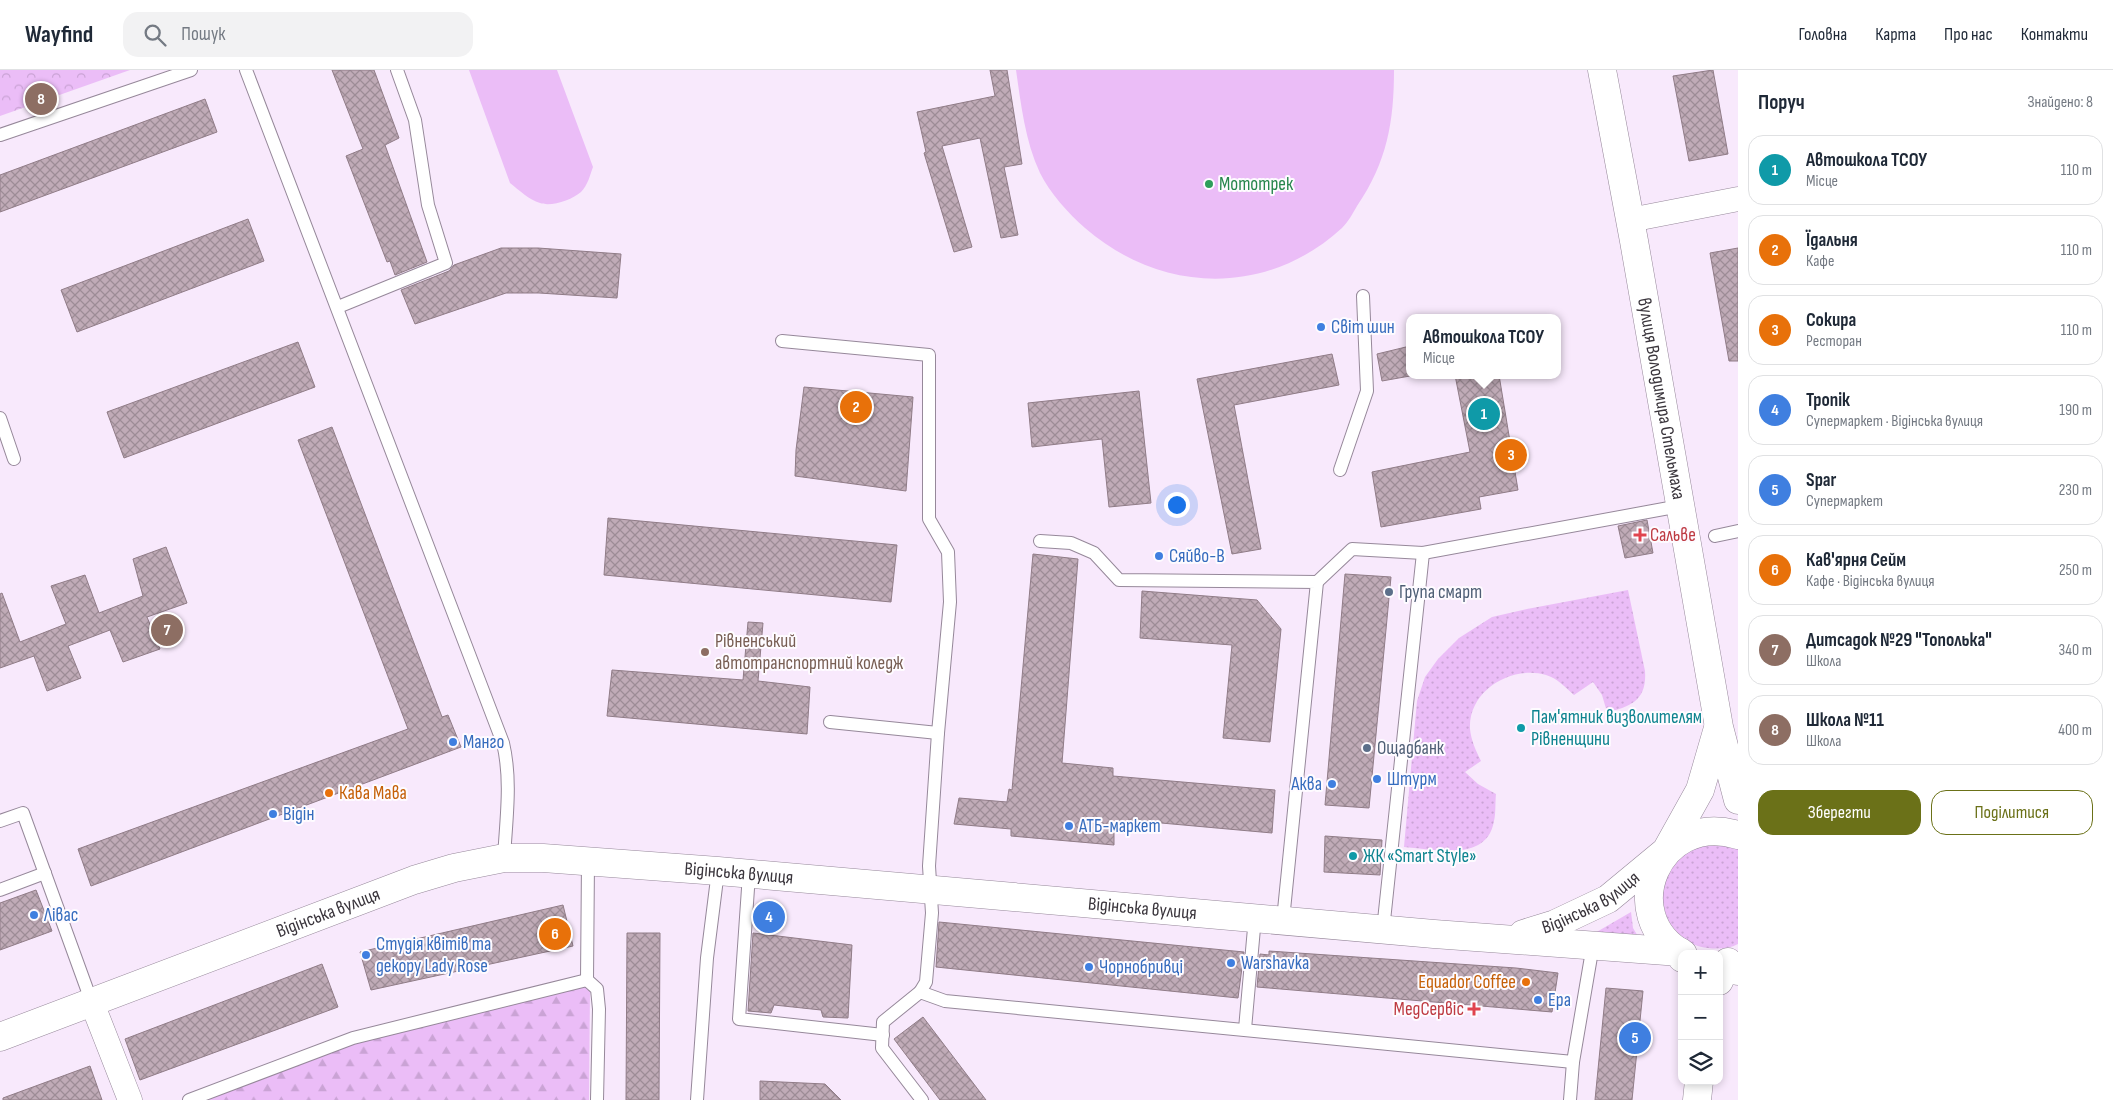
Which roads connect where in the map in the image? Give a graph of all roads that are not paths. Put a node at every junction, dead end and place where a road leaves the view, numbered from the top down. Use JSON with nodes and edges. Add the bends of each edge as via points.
{"nodes":[{"id":1,"x":190,"y":70,"type":"edge"},
{"id":2,"x":246,"y":70,"type":"edge"},
{"id":3,"x":397,"y":70,"type":"edge"},
{"id":4,"x":1602,"y":70,"type":"edge"},
{"id":5,"x":0,"y":135,"type":"edge"},
{"id":6,"x":1738,"y":199,"type":"edge"},
{"id":7,"x":1630,"y":220,"type":"junction"},
{"id":8,"x":1363,"y":296,"type":"dead end"},
{"id":9,"x":338,"y":307,"type":"junction"},
{"id":10,"x":782,"y":340,"type":"dead end"},
{"id":11,"x":0,"y":418,"type":"edge"},
{"id":12,"x":14,"y":459,"type":"dead end"},
{"id":13,"x":1340,"y":470,"type":"dead end"},
{"id":14,"x":1680,"y":506,"type":"junction"},
{"id":15,"x":1738,"y":531,"type":"edge"},
{"id":16,"x":1715,"y":536,"type":"dead end"},
{"id":17,"x":1040,"y":541,"type":"dead end"},
{"id":18,"x":1424,"y":553,"type":"junction"},
{"id":19,"x":1317,"y":582,"type":"junction"},
{"id":20,"x":830,"y":722,"type":"dead end"},
{"id":21,"x":1719,"y":726,"type":"junction"},
{"id":22,"x":938,"y":733,"type":"junction"},
{"id":23,"x":1738,"y":800,"type":"edge"},
{"id":24,"x":0,"y":821,"type":"edge"},
{"id":25,"x":1738,"y":835,"type":"edge"},
{"id":26,"x":1666,"y":851,"type":"junction"},
{"id":27,"x":504,"y":858,"type":"junction"},
{"id":28,"x":588,"y":861,"type":"junction"},
{"id":29,"x":718,"y":871,"type":"junction"},
{"id":30,"x":45,"y":872,"type":"junction"},
{"id":31,"x":749,"y":874,"type":"junction"},
{"id":32,"x":0,"y":890,"type":"edge"},
{"id":33,"x":931,"y":890,"type":"junction"},
{"id":34,"x":1255,"y":918,"type":"junction"},
{"id":35,"x":1283,"y":920,"type":"junction"},
{"id":36,"x":1383,"y":930,"type":"junction"},
{"id":37,"x":1507,"y":938,"type":"junction"},
{"id":38,"x":1592,"y":945,"type":"junction"},
{"id":39,"x":1678,"y":951,"type":"edge"},
{"id":40,"x":1678,"y":955,"type":"edge"},
{"id":41,"x":586,"y":980,"type":"junction"},
{"id":42,"x":920,"y":992,"type":"junction"},
{"id":43,"x":92,"y":1003,"type":"junction"},
{"id":44,"x":1245,"y":1029,"type":"junction"},
{"id":45,"x":883,"y":1035,"type":"junction"},
{"id":46,"x":0,"y":1037,"type":"edge"},
{"id":47,"x":1573,"y":1062,"type":"junction"},
{"id":48,"x":1699,"y":1085,"type":"edge"},
{"id":49,"x":130,"y":1100,"type":"edge"},
{"id":50,"x":189,"y":1100,"type":"edge"},
{"id":51,"x":597,"y":1100,"type":"edge"},
{"id":52,"x":697,"y":1100,"type":"edge"},
{"id":53,"x":922,"y":1100,"type":"edge"},
{"id":54,"x":1570,"y":1100,"type":"edge"},
{"id":55,"x":1697,"y":1100,"type":"edge"}],
"edges":[{"from":1,"to":5,"type":"lane"},
{"from":2,"to":9,"type":"lane"},
{"from":3,"to":9,"type":"lane","via":[[415,120],[428,205],[446,263]]},
{"from":4,"to":7,"type":"main road","name":"вулиця Володимира Стельмаха"},
{"from":6,"to":7,"type":"street"},
{"from":7,"to":14,"type":"main road","name":"вулиця Володимира Стельмаха"},
{"from":8,"to":13,"type":"lane","via":[[1368,391]]},
{"from":9,"to":27,"type":"lane","via":[[508,762]]},
{"from":10,"to":22,"type":"lane","via":[[929,355],[929,519],[948,552],[950,602]]},
{"from":11,"to":12,"type":"lane"},
{"from":14,"to":18,"type":"lane"},
{"from":14,"to":21,"type":"main road","name":"вулиця Володимира Стельмаха"},
{"from":15,"to":16,"type":"lane"},
{"from":17,"to":19,"type":"lane","via":[[1070,542],[1094,553],[1119,580]]},
{"from":18,"to":19,"type":"lane","via":[[1352,550]]},
{"from":18,"to":36,"type":"lane"},
{"from":19,"to":35,"type":"lane"},
{"from":20,"to":22,"type":"lane"},
{"from":21,"to":23,"type":"main road","name":"вулиця Володимира Стельмаха"},
{"from":21,"to":26,"type":"main road","name":"вулиця Володимира Стельмаха","via":[[1700,790]]},
{"from":22,"to":33,"type":"lane","via":[[929,866]]},
{"from":24,"to":30,"type":"lane","via":[[23,812]]},
{"from":25,"to":26,"type":"main road","name":"Відінська вулиця","via":[[1724,830],[1703,831],[1683,838]]},
{"from":26,"to":37,"type":"main road","name":"Відінська вулиця","via":[[1608,898],[1555,924]]},
{"from":26,"to":39,"type":"main road","name":"вулиця Володимира Стельмаха","via":[[1655,867],[1649,905],[1655,924],[1665,940]]},
{"from":27,"to":28,"type":"main road","name":"Відінська вулиця"},
{"from":27,"to":43,"type":"main road","name":"Відінська вулиця","via":[[414,880]]},
{"from":28,"to":29,"type":"main road","name":"Відінська вулиця"},
{"from":28,"to":41,"type":"lane"},
{"from":29,"to":31,"type":"main road","name":"Відінська вулиця"},
{"from":29,"to":52,"type":"lane","via":[[707,958]]},
{"from":30,"to":32,"type":"lane"},
{"from":30,"to":43,"type":"lane"},
{"from":31,"to":33,"type":"main road","name":"Відінська вулиця"},
{"from":31,"to":45,"type":"lane","via":[[739,1019]]},
{"from":33,"to":34,"type":"main road","name":"Відінська вулиця"},
{"from":33,"to":42,"type":"lane","via":[[926,982]]},
{"from":34,"to":35,"type":"main road","name":"Відінська вулиця"},
{"from":34,"to":44,"type":"lane"},
{"from":35,"to":36,"type":"main road","name":"Відінська вулиця"},
{"from":36,"to":37,"type":"main road","name":"Відінська вулиця"},
{"from":37,"to":38,"type":"main road","name":"Відінська вулиця"},
{"from":38,"to":40,"type":"main road","name":"Відінська вулиця"},
{"from":38,"to":47,"type":"lane"},
{"from":41,"to":50,"type":"lane","via":[[353,1038]]},
{"from":41,"to":51,"type":"lane","via":[[597,989],[599,1009]]},
{"from":42,"to":44,"type":"lane","via":[[945,1001]]},
{"from":42,"to":45,"type":"lane","via":[[883,1022]]},
{"from":43,"to":46,"type":"main road","name":"Відінська вулиця"},
{"from":43,"to":49,"type":"street"},
{"from":44,"to":47,"type":"lane"},
{"from":45,"to":53,"type":"lane","via":[[882,1048]]},
{"from":47,"to":54,"type":"lane"},
{"from":48,"to":55,"type":"main road"}]}
